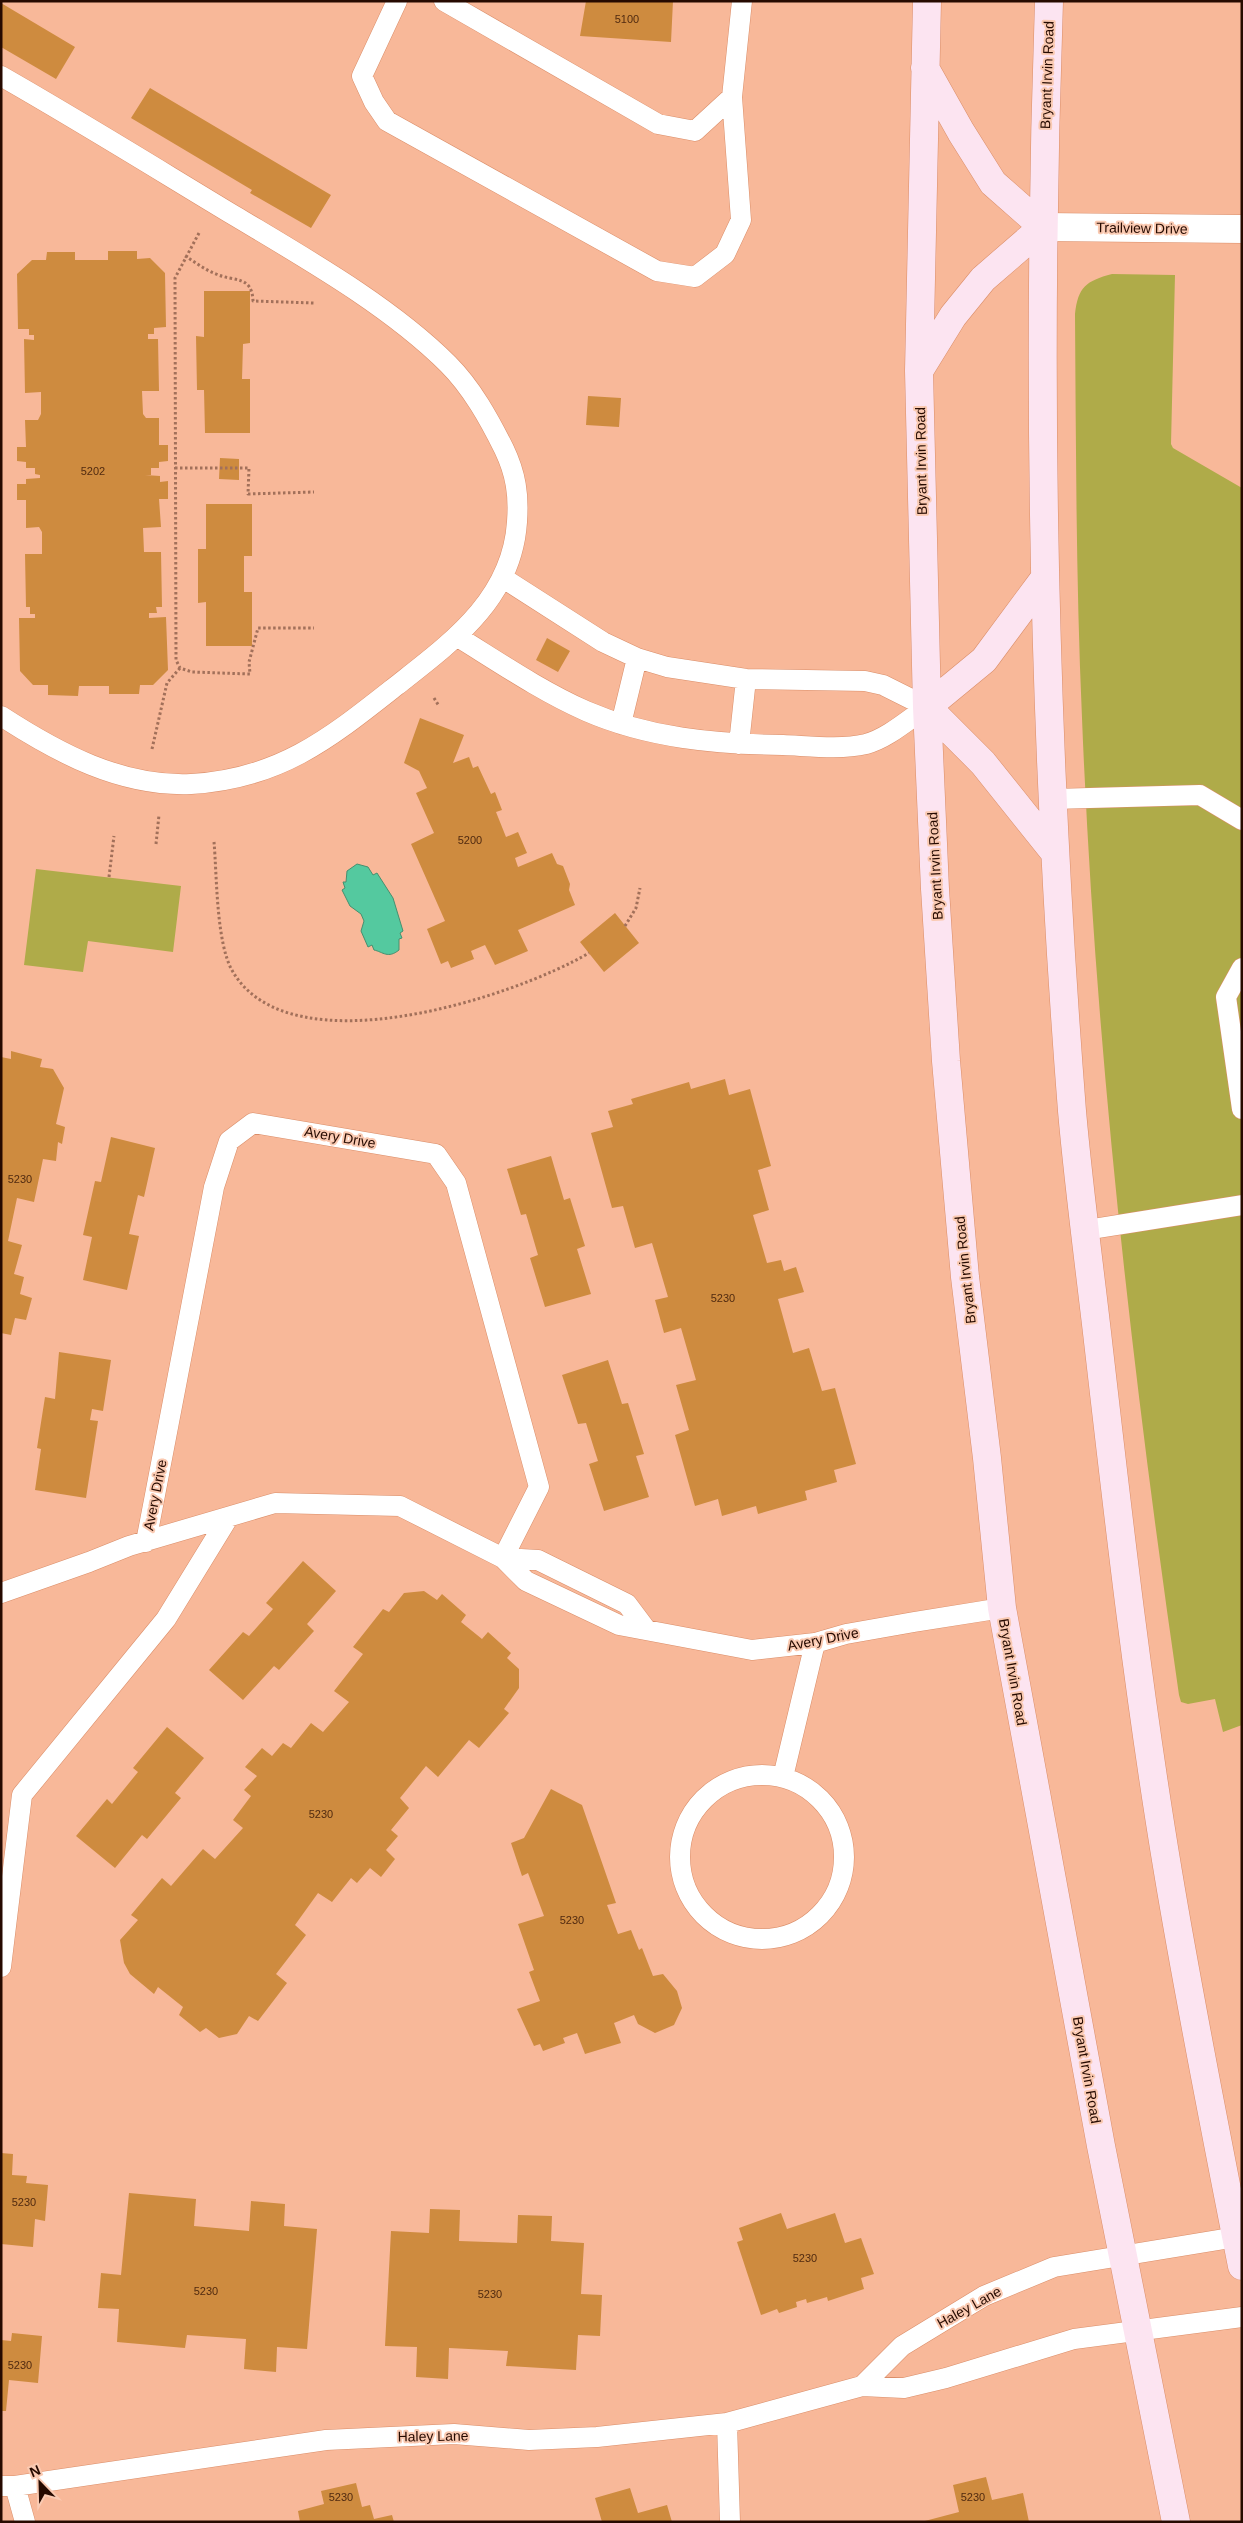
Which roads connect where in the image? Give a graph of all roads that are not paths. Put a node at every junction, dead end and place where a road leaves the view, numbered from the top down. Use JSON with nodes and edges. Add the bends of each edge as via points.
{"nodes":[{"id":1,"x":397,"y":1,"type":"edge"},
{"id":2,"x":444,"y":1,"type":"edge"},
{"id":3,"x":742,"y":1,"type":"edge"},
{"id":4,"x":927,"y":1,"type":"edge"},
{"id":5,"x":1049,"y":1,"type":"edge"},
{"id":6,"x":925,"y":66,"type":"junction"},
{"id":7,"x":1,"y":76,"type":"edge"},
{"id":8,"x":732,"y":97,"type":"junction"},
{"id":9,"x":1043,"y":227,"type":"junction"},
{"id":10,"x":1242,"y":229,"type":"edge"},
{"id":11,"x":919,"y":371,"type":"junction"},
{"id":12,"x":504,"y":578,"type":"junction"},
{"id":13,"x":1044,"y":579,"type":"junction"},
{"id":14,"x":458,"y":637,"type":"junction"},
{"id":15,"x":637,"y":658,"type":"junction"},
{"id":16,"x":746,"y":679,"type":"junction"},
{"id":17,"x":928,"y":707,"type":"junction"},
{"id":18,"x":1,"y":716,"type":"edge"},
{"id":19,"x":621,"y":724,"type":"junction"},
{"id":20,"x":739,"y":744,"type":"junction"},
{"id":21,"x":1053,"y":799,"type":"junction"},
{"id":22,"x":1242,"y":820,"type":"edge"},
{"id":23,"x":1055,"y":853,"type":"junction"},
{"id":24,"x":1242,"y":968,"type":"edge"},
{"id":25,"x":1242,"y":1109,"type":"edge"},
{"id":26,"x":1242,"y":1205,"type":"edge"},
{"id":27,"x":1086,"y":1230,"type":"junction"},
{"id":28,"x":228,"y":1518,"type":"junction"},
{"id":29,"x":146,"y":1542,"type":"junction"},
{"id":30,"x":503,"y":1558,"type":"junction"},
{"id":31,"x":1,"y":1593,"type":"edge"},
{"id":32,"x":1002,"y":1608,"type":"junction"},
{"id":33,"x":816,"y":1643,"type":"junction"},
{"id":34,"x":783,"y":1777,"type":"junction"},
{"id":35,"x":1,"y":1967,"type":"edge"},
{"id":36,"x":1239,"y":2236,"type":"edge"},
{"id":37,"x":1122,"y":2254,"type":"junction"},
{"id":38,"x":1242,"y":2266,"type":"edge"},
{"id":39,"x":1242,"y":2317,"type":"edge"},
{"id":40,"x":1138,"y":2331,"type":"junction"},
{"id":41,"x":862,"y":2386,"type":"junction"},
{"id":42,"x":727,"y":2423,"type":"junction"},
{"id":43,"x":8,"y":2486,"type":"edge"},
{"id":44,"x":25,"y":2522,"type":"edge"},
{"id":45,"x":730,"y":2522,"type":"edge"},
{"id":46,"x":1176,"y":2522,"type":"edge"}],
"edges":[{"from":1,"to":8,"type":"lane","via":[[362,76],[387,121],[657,271],[696,277],[725,254],[741,220]]},
{"from":2,"to":8,"type":"lane","via":[[658,124],[695,131]]},
{"from":3,"to":8,"type":"lane"},
{"from":4,"to":6,"type":"main road","name":"Bryant Irvin Road"},
{"from":5,"to":9,"type":"main road","name":"Bryant Irvin Road"},
{"from":6,"to":9,"type":"main road","via":[[993,183]]},
{"from":6,"to":11,"type":"main road","name":"Bryant Irvin Road"},
{"from":7,"to":12,"type":"lane","via":[[315,264],[374,305],[449,365],[470,390],[506,453],[519,492],[516,534]]},
{"from":9,"to":10,"type":"street","name":"Trailview Drive"},
{"from":9,"to":11,"type":"main road","via":[[983,279],[953,316]]},
{"from":9,"to":13,"type":"main road","name":"Bryant Irvin Road"},
{"from":11,"to":17,"type":"main road","name":"Bryant Irvin Road"},
{"from":12,"to":14,"type":"lane","via":[[482,611]]},
{"from":12,"to":15,"type":"lane","via":[[603,642]]},
{"from":13,"to":17,"type":"main road","via":[[984,660]]},
{"from":13,"to":21,"type":"main road","name":"Bryant Irvin Road"},
{"from":14,"to":18,"type":"lane","via":[[315,747],[283,763],[218,780],[189,784],[123,776],[55,749]]},
{"from":14,"to":19,"type":"lane","via":[[551,693]]},
{"from":15,"to":16,"type":"lane","via":[[667,667]]},
{"from":15,"to":19,"type":"lane"},
{"from":16,"to":17,"type":"lane","via":[[865,681],[883,685]]},
{"from":16,"to":20,"type":"lane"},
{"from":17,"to":20,"type":"lane","via":[[866,744]]},
{"from":17,"to":23,"type":"main road","via":[[983,763]]},
{"from":17,"to":32,"type":"main road","name":"Bryant Irvin Road","via":[[946,1061],[965,1277]]},
{"from":19,"to":20,"type":"lane","via":[[704,742]]},
{"from":21,"to":22,"type":"lane","via":[[1200,795]]},
{"from":21,"to":23,"type":"main road","name":"Bryant Irvin Road"},
{"from":23,"to":27,"type":"main road","name":"Bryant Irvin Road","via":[[1073,1116]]},
{"from":24,"to":25,"type":"lane","via":[[1226,997]]},
{"from":26,"to":27,"type":"lane"},
{"from":27,"to":36,"type":"main road","name":"Bryant Irvin Road","via":[[1138,1675],[1168,1872]]},
{"from":28,"to":29,"type":"lane","name":"Avery Drive"},
{"from":28,"to":30,"type":"lane","name":"Avery Drive","via":[[275,1503],[400,1506]]},
{"from":28,"to":35,"type":"lane","via":[[166,1619],[22,1795]]},
{"from":29,"to":30,"type":"lane","name":"Avery Drive","via":[[214,1187],[229,1141],[253,1123],[436,1154],[456,1183],[540,1487]]},
{"from":29,"to":31,"type":"lane","name":"Avery Drive"},
{"from":30,"to":33,"type":"lane","name":"Avery Drive","via":[[538,1560],[627,1604],[645,1628],[752,1650]]},
{"from":32,"to":33,"type":"lane","name":"Avery Drive","via":[[904,1623]]},
{"from":32,"to":37,"type":"main road","name":"Bryant Irvin Road"},
{"from":33,"to":34,"type":"lane"},
{"from":34,"to":34,"type":"lane","via":[[750,1775],[720,1786],[695,1808],[682,1837],[680,1869],[690,1900],[712,1924],[741,1938],[774,1940],[804,1928],[829,1906],[842,1878],[844,1845],[834,1815],[812,1791]]},
{"from":36,"to":37,"type":"lane","name":"Haley Lane"},
{"from":36,"to":38,"type":"main road","name":"Bryant Irvin Road"},
{"from":37,"to":40,"type":"main road","name":"Bryant Irvin Road"},
{"from":37,"to":41,"type":"lane","name":"Haley Lane","via":[[1054,2266],[984,2296],[902,2346]]},
{"from":39,"to":40,"type":"lane","name":"Haley Lane"},
{"from":40,"to":41,"type":"lane","name":"Haley Lane","via":[[1074,2339],[904,2388]]},
{"from":40,"to":46,"type":"main road","name":"Bryant Irvin Road"},
{"from":41,"to":42,"type":"lane","name":"Haley Lane"},
{"from":42,"to":43,"type":"lane","name":"Haley Lane","via":[[597,2437],[529,2440],[454,2434],[326,2440]]},
{"from":42,"to":45,"type":"lane"},
{"from":43,"to":44,"type":"lane"}]}
